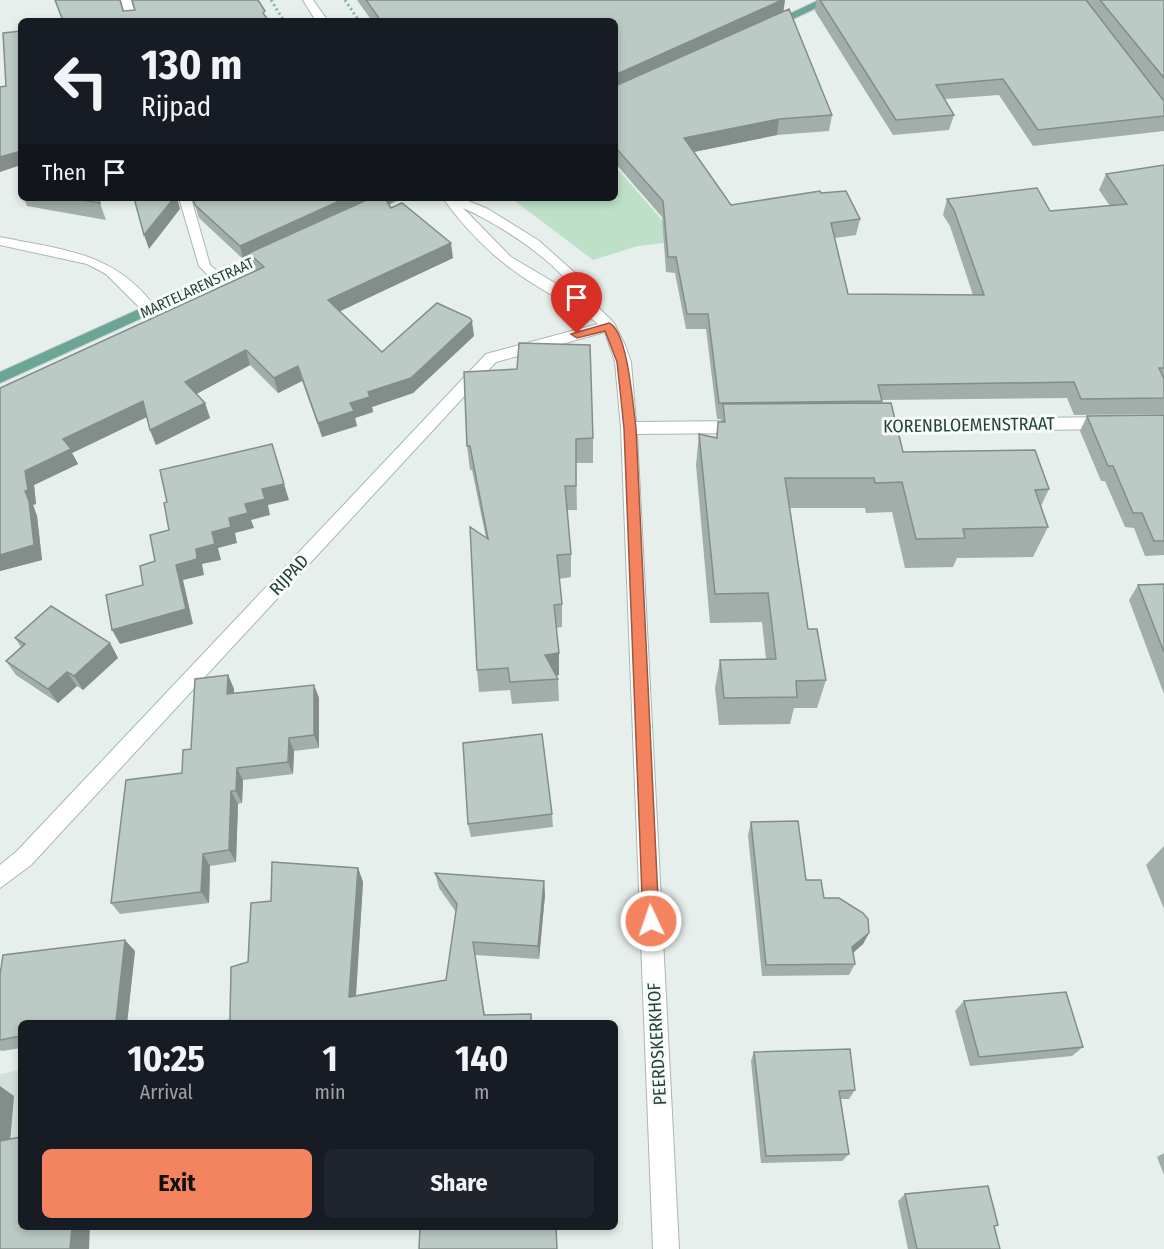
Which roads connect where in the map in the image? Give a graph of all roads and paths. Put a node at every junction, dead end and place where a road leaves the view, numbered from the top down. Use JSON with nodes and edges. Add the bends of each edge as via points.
{"nodes":[{"id":1,"x":126,"y":0,"type":"edge"},
{"id":2,"x":271,"y":0,"type":"edge"},
{"id":3,"x":309,"y":0,"type":"edge"},
{"id":4,"x":345,"y":0,"type":"edge"},
{"id":5,"x":828,"y":0,"type":"edge"},
{"id":6,"x":131,"y":18,"type":"edge"},
{"id":7,"x":282,"y":18,"type":"edge"},
{"id":8,"x":320,"y":18,"type":"edge"},
{"id":9,"x":357,"y":18,"type":"edge"},
{"id":10,"x":755,"y":33,"type":"edge"},
{"id":11,"x":186,"y":201,"type":"edge"},
{"id":12,"x":387,"y":201,"type":"edge"},
{"id":13,"x":452,"y":201,"type":"edge"},
{"id":14,"x":457,"y":201,"type":"edge"},
{"id":15,"x":356,"y":215,"type":"edge"},
{"id":16,"x":0,"y":241,"type":"edge"},
{"id":17,"x":282,"y":249,"type":"edge"},
{"id":18,"x":218,"y":278,"type":"junction"},
{"id":19,"x":591,"y":309,"type":"junction"},
{"id":20,"x":150,"y":310,"type":"junction"},
{"id":21,"x":609,"y":326,"type":"junction"},
{"id":22,"x":0,"y":378,"type":"edge"},
{"id":23,"x":1128,"y":423,"type":"edge"},
{"id":24,"x":855,"y":426,"type":"edge"},
{"id":25,"x":760,"y":427,"type":"edge"},
{"id":26,"x":630,"y":428,"type":"junction"},
{"id":27,"x":0,"y":878,"type":"edge"},
{"id":28,"x":666,"y":1249,"type":"edge"}],
"edges":[{"from":1,"to":6,"type":"lane"},
{"from":2,"to":7,"type":"path"},
{"from":3,"to":8,"type":"street"},
{"from":4,"to":9,"type":"path"},
{"from":5,"to":10,"type":"main road"},
{"from":11,"to":18,"type":"lane","via":[[205,266]]},
{"from":12,"to":15,"type":"main road"},
{"from":13,"to":19,"type":"street","name":"PEERDSKERKHOF","via":[[506,260]]},
{"from":14,"to":19,"type":"street","name":"PEERDSKERKHOF","via":[[533,243],[578,283]]},
{"from":16,"to":20,"type":"street","via":[[77,258],[111,271]]},
{"from":17,"to":18,"type":"main road","name":"MARTELARENSTRAAT"},
{"from":18,"to":20,"type":"main road","name":"MARTELARENSTRAAT"},
{"from":19,"to":21,"type":"street","name":"PEERDSKERKHOF"},
{"from":20,"to":22,"type":"main road","name":"MARTELARENSTRAAT"},
{"from":21,"to":26,"type":"street","name":"PEERDSKERKHOF","via":[[623,362]]},
{"from":21,"to":27,"type":"street","name":"RIJPAD","via":[[491,358],[24,858]]},
{"from":23,"to":24,"type":"street","name":"KORENBLOEMENSTRAAT"},
{"from":25,"to":26,"type":"street"},
{"from":26,"to":28,"type":"street","name":"PEERDSKERKHOF"}]}
